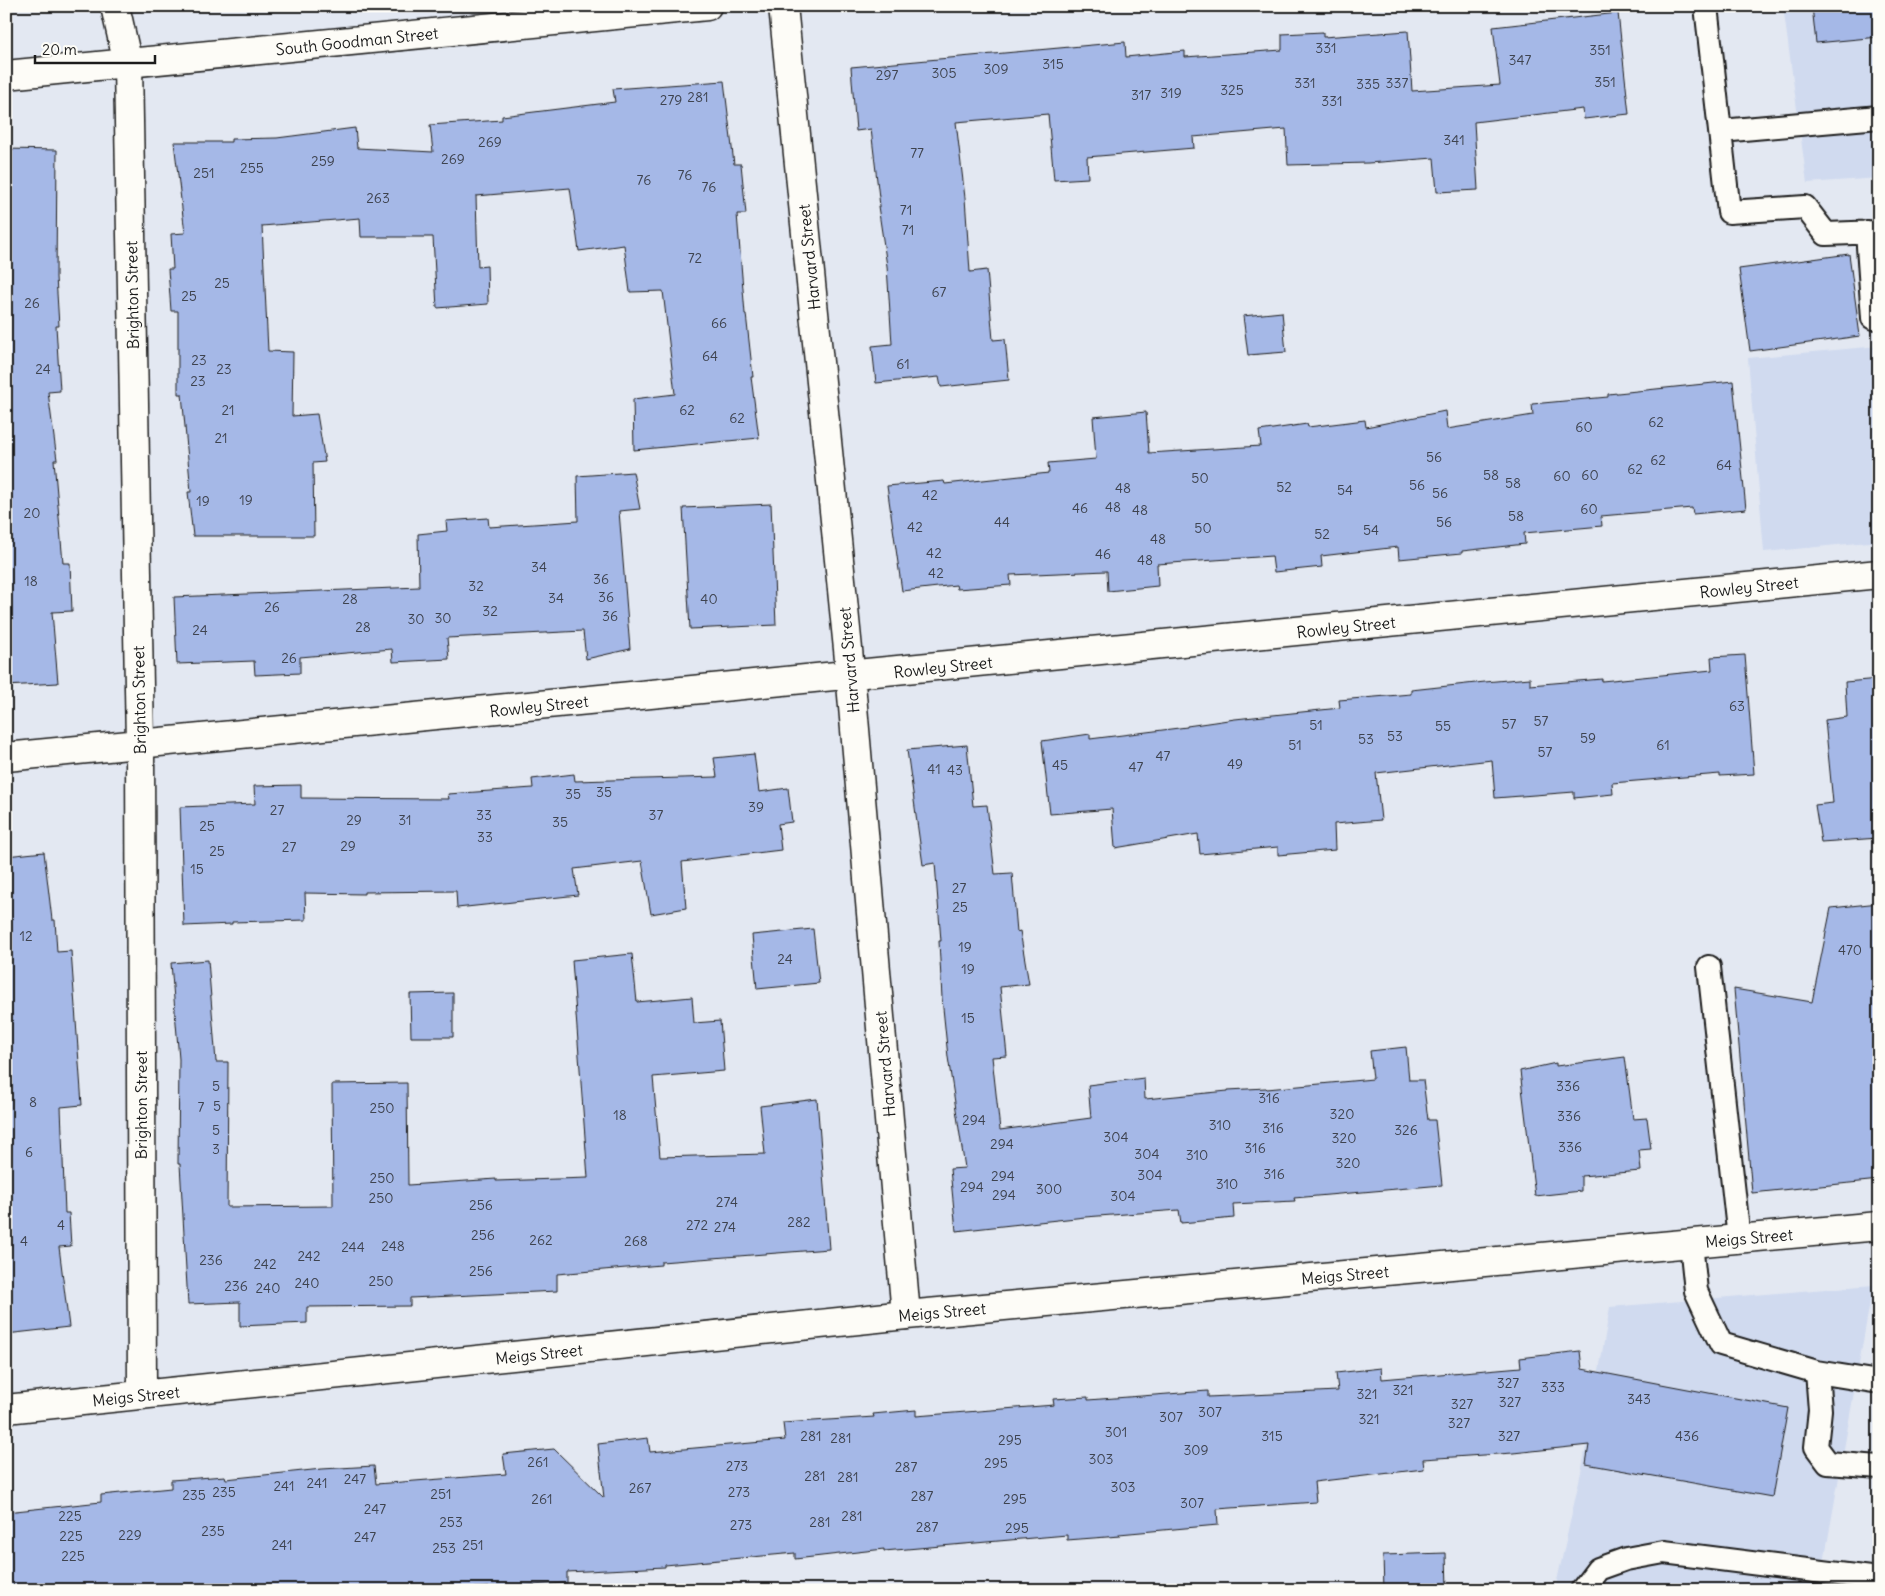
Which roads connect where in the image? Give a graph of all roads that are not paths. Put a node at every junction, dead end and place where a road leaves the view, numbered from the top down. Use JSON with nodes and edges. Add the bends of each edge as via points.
{"nodes":[{"id":1,"x":115,"y":6,"type":"edge"},
{"id":2,"x":707,"y":6,"type":"edge"},
{"id":3,"x":784,"y":6,"type":"edge"},
{"id":4,"x":1706,"y":6,"type":"edge"},
{"id":5,"x":128,"y":64,"type":"junction"},
{"id":6,"x":6,"y":75,"type":"edge"},
{"id":7,"x":1879,"y":117,"type":"edge"},
{"id":8,"x":1721,"y":132,"type":"junction"},
{"id":9,"x":1873,"y":232,"type":"edge"},
{"id":10,"x":1873,"y":318,"type":"dead end"},
{"id":11,"x":1879,"y":574,"type":"edge"},
{"id":12,"x":850,"y":676,"type":"junction"},
{"id":13,"x":140,"y":744,"type":"junction"},
{"id":14,"x":6,"y":757,"type":"edge"},
{"id":15,"x":1709,"y":967,"type":"dead end"},
{"id":16,"x":1879,"y":1226,"type":"edge"},
{"id":17,"x":1739,"y":1239,"type":"junction"},
{"id":18,"x":1691,"y":1243,"type":"junction"},
{"id":19,"x":906,"y":1315,"type":"junction"},
{"id":20,"x":1817,"y":1372,"type":"junction"},
{"id":21,"x":1879,"y":1382,"type":"edge"},
{"id":22,"x":142,"y":1395,"type":"junction"},
{"id":23,"x":6,"y":1409,"type":"edge"},
{"id":24,"x":1879,"y":1467,"type":"edge"},
{"id":25,"x":1879,"y":1579,"type":"edge"},
{"id":26,"x":1582,"y":1590,"type":"edge"}],
"edges":[{"from":1,"to":5,"type":"street","name":"Brighton Street"},
{"from":2,"to":5,"type":"street","name":"South Goodman Street"},
{"from":3,"to":12,"type":"street","name":"Harvard Street"},
{"from":4,"to":8,"type":"lane"},
{"from":5,"to":6,"type":"street","name":"South Goodman Street"},
{"from":5,"to":13,"type":"street","name":"Brighton Street"},
{"from":7,"to":8,"type":"lane"},
{"from":8,"to":9,"type":"lane","via":[[1729,212],[1805,207],[1826,234]]},
{"from":9,"to":10,"type":"lane"},
{"from":11,"to":12,"type":"street","name":"Rowley Street"},
{"from":12,"to":13,"type":"street","name":"Rowley Street"},
{"from":12,"to":19,"type":"street","name":"Harvard Street"},
{"from":13,"to":14,"type":"street","name":"Rowley Street"},
{"from":13,"to":22,"type":"street","name":"Brighton Street"},
{"from":15,"to":17,"type":"lane"},
{"from":16,"to":17,"type":"street","name":"Meigs Street"},
{"from":17,"to":18,"type":"street","name":"Meigs Street"},
{"from":18,"to":19,"type":"street","name":"Meigs Street"},
{"from":18,"to":20,"type":"lane","via":[[1696,1291],[1721,1344]]},
{"from":19,"to":22,"type":"street","name":"Meigs Street"},
{"from":20,"to":21,"type":"lane"},
{"from":20,"to":24,"type":"lane","via":[[1820,1410],[1816,1448],[1828,1463]]},
{"from":22,"to":23,"type":"street","name":"Meigs Street"},
{"from":25,"to":26,"type":"lane","via":[[1664,1552],[1626,1559],[1598,1569]]}]}
